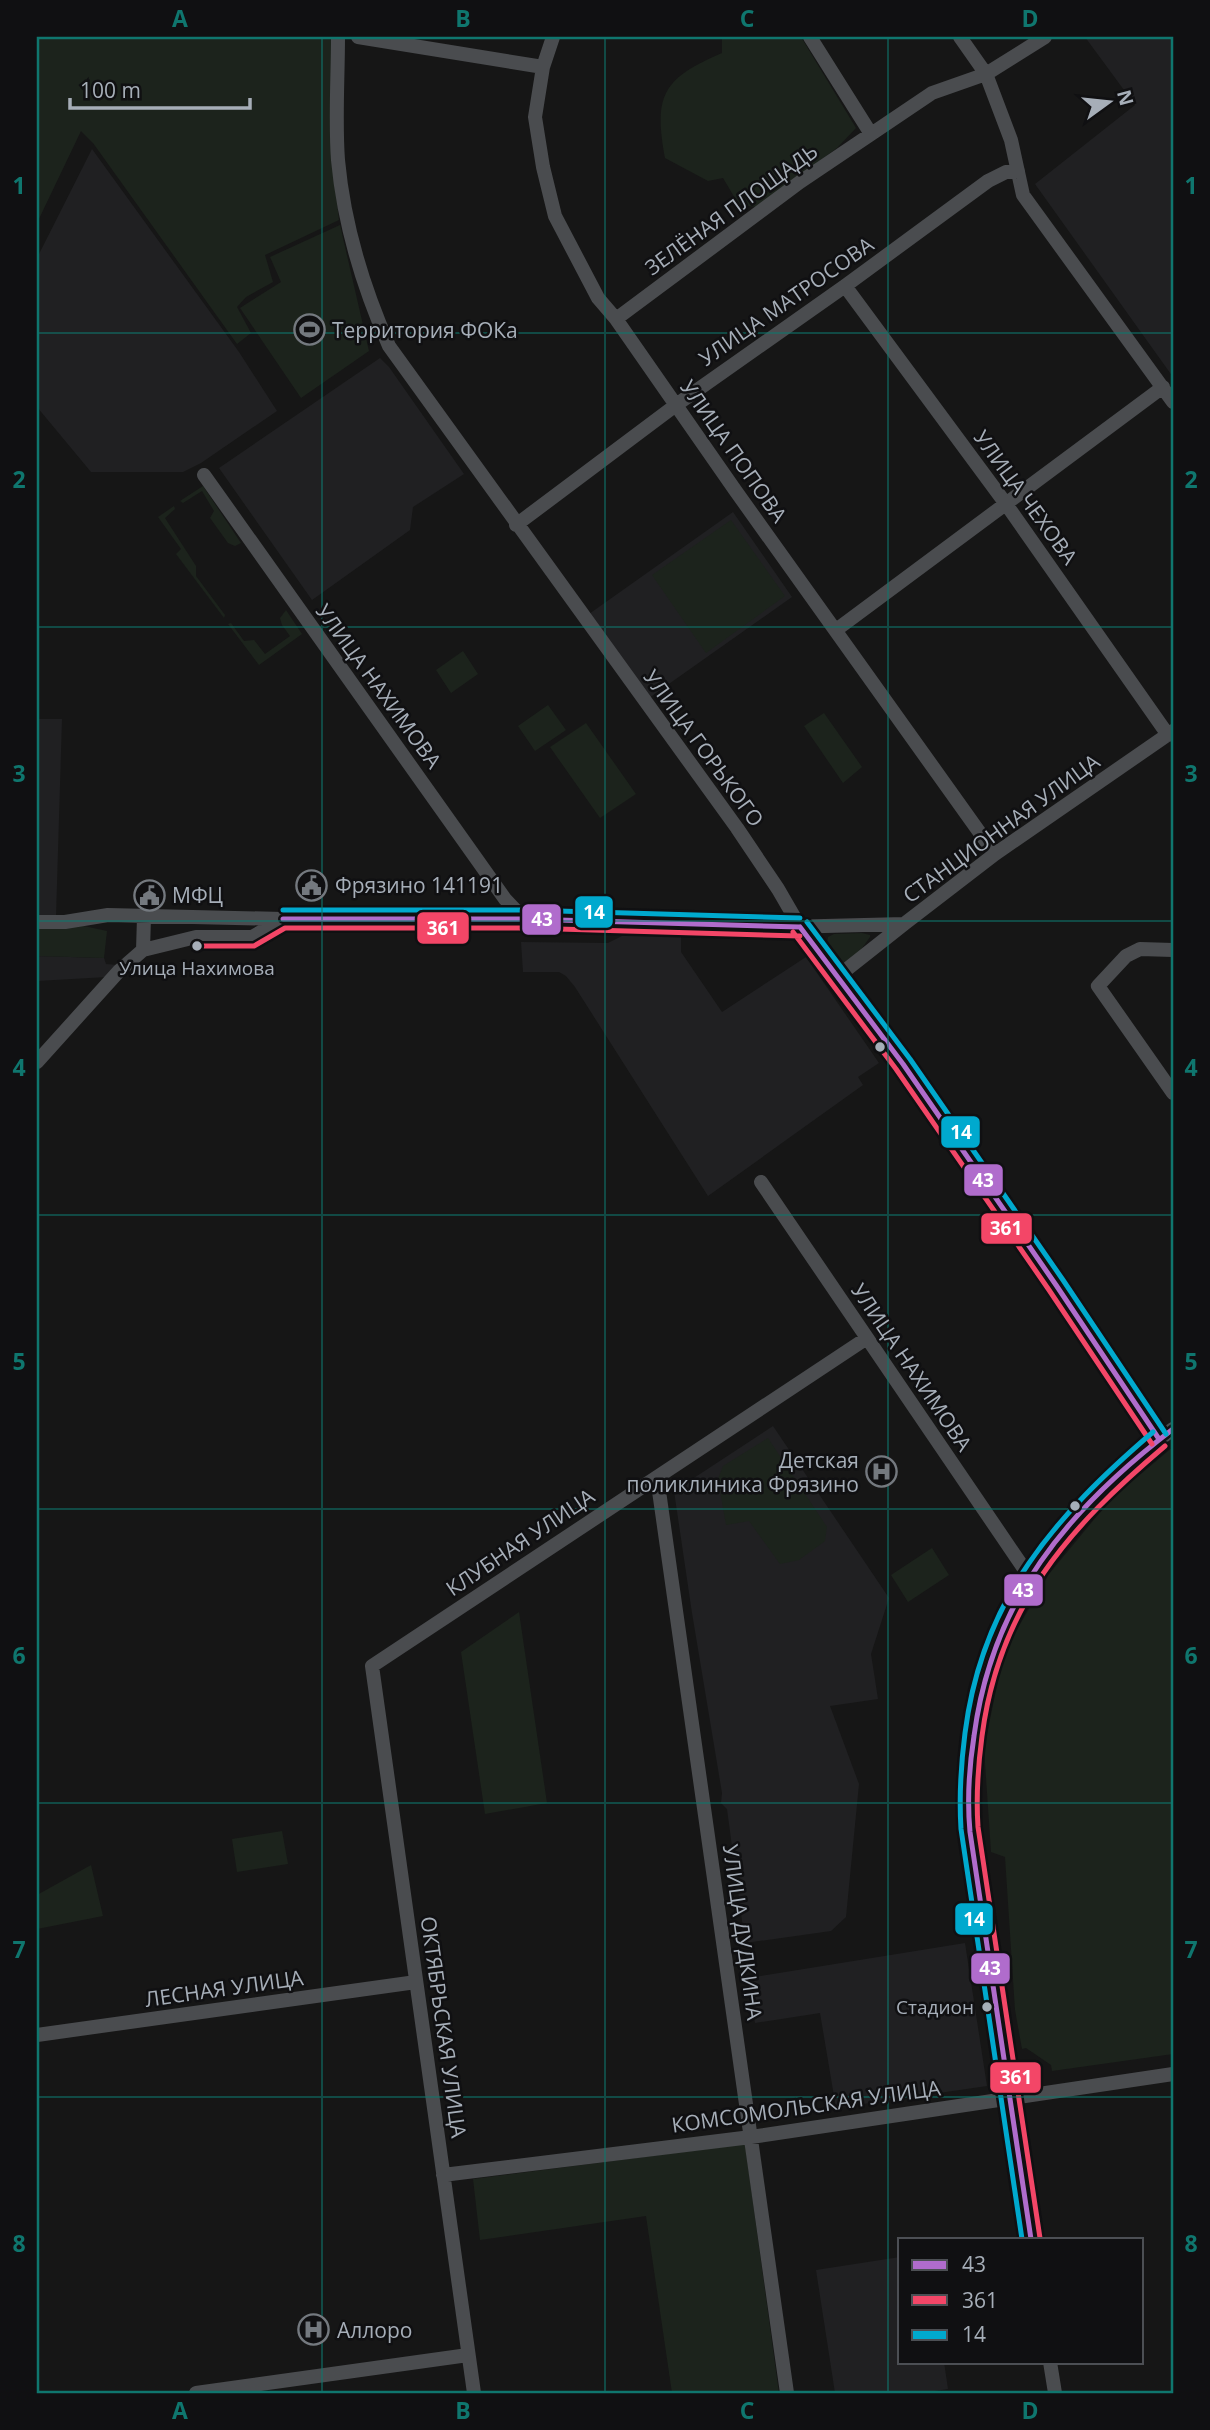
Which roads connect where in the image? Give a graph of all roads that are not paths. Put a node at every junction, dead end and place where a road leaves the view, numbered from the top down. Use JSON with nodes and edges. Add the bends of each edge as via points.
{"nodes":[{"id":1,"x":338,"y":37,"type":"edge"},
{"id":2,"x":358,"y":37,"type":"edge"},
{"id":3,"x":553,"y":37,"type":"edge"},
{"id":4,"x":810,"y":37,"type":"edge"},
{"id":5,"x":960,"y":37,"type":"edge"},
{"id":6,"x":1045,"y":37,"type":"edge"},
{"id":7,"x":543,"y":67,"type":"junction"},
{"id":8,"x":986,"y":74,"type":"junction"},
{"id":9,"x":871,"y":134,"type":"junction"},
{"id":10,"x":1018,"y":171,"type":"junction"},
{"id":11,"x":845,"y":286,"type":"junction"},
{"id":12,"x":616,"y":319,"type":"junction"},
{"id":13,"x":1163,"y":387,"type":"junction"},
{"id":14,"x":1173,"y":402,"type":"edge"},
{"id":15,"x":676,"y":405,"type":"junction"},
{"id":16,"x":204,"y":475,"type":"dead end"},
{"id":17,"x":1006,"y":504,"type":"junction"},
{"id":18,"x":516,"y":525,"type":"junction"},
{"id":19,"x":836,"y":630,"type":"junction"},
{"id":20,"x":1171,"y":733,"type":"edge"},
{"id":21,"x":995,"y":854,"type":"junction"},
{"id":22,"x":144,"y":917,"type":"junction"},
{"id":23,"x":283,"y":919,"type":"junction"},
{"id":24,"x":524,"y":919,"type":"junction"},
{"id":25,"x":37,"y":922,"type":"edge"},
{"id":26,"x":904,"y":924,"type":"junction"},
{"id":27,"x":800,"y":927,"type":"junction"},
{"id":28,"x":143,"y":950,"type":"junction"},
{"id":29,"x":1173,"y":950,"type":"edge"},
{"id":30,"x":837,"y":977,"type":"junction"},
{"id":31,"x":37,"y":1062,"type":"edge"},
{"id":32,"x":1173,"y":1093,"type":"edge"},
{"id":33,"x":761,"y":1182,"type":"dead end"},
{"id":34,"x":867,"y":1338,"type":"junction"},
{"id":35,"x":1173,"y":1429,"type":"edge"},
{"id":36,"x":1159,"y":1439,"type":"junction"},
{"id":37,"x":657,"y":1477,"type":"junction"},
{"id":38,"x":1029,"y":1576,"type":"junction"},
{"id":39,"x":372,"y":1666,"type":"joint"},
{"id":40,"x":416,"y":1982,"type":"junction"},
{"id":41,"x":37,"y":2035,"type":"edge"},
{"id":42,"x":1173,"y":2074,"type":"edge"},
{"id":43,"x":1009,"y":2099,"type":"junction"},
{"id":44,"x":751,"y":2137,"type":"junction"},
{"id":45,"x":443,"y":2175,"type":"junction"},
{"id":46,"x":1031,"y":2238,"type":"edge"},
{"id":47,"x":468,"y":2355,"type":"junction"},
{"id":48,"x":1050,"y":2364,"type":"edge"},
{"id":49,"x":197,"y":2393,"type":"edge"},
{"id":50,"x":474,"y":2393,"type":"edge"},
{"id":51,"x":787,"y":2393,"type":"edge"},
{"id":52,"x":1055,"y":2393,"type":"edge"}],
"edges":[{"from":1,"to":18,"type":"street","name":"УЛИЦА ГОРЬКОГО","via":[[338,160],[349,234],[369,300],[388,346]]},
{"from":2,"to":7,"type":"street"},
{"from":3,"to":7,"type":"street","name":"УЛИЦА ПОПОВА"},
{"from":4,"to":9,"type":"street"},
{"from":5,"to":8,"type":"street"},
{"from":6,"to":8,"type":"street","name":"ЗЕЛЁНАЯ ПЛОЩАДЬ"},
{"from":7,"to":12,"type":"street","name":"УЛИЦА ПОПОВА","via":[[535,117],[555,216],[598,298]]},
{"from":8,"to":9,"type":"street","name":"ЗЕЛЁНАЯ ПЛОЩАДЬ","via":[[932,93]]},
{"from":8,"to":10,"type":"street"},
{"from":9,"to":12,"type":"street","name":"ЗЕЛЁНАЯ ПЛОЩАДЬ"},
{"from":10,"to":11,"type":"street","name":"УЛИЦА МАТРОСОВА","via":[[988,181]]},
{"from":10,"to":13,"type":"street","via":[[1023,195]]},
{"from":11,"to":15,"type":"street","name":"УЛИЦА МАТРОСОВА"},
{"from":11,"to":17,"type":"street","name":"УЛИЦА ЧЕХОВА"},
{"from":12,"to":15,"type":"street","name":"УЛИЦА ПОПОВА"},
{"from":13,"to":14,"type":"street"},
{"from":13,"to":17,"type":"street"},
{"from":15,"to":18,"type":"street","name":"УЛИЦА МАТРОСОВА"},
{"from":15,"to":19,"type":"street","name":"УЛИЦА ПОПОВА"},
{"from":16,"to":24,"type":"street","name":"УЛИЦА НАХИМОВА"},
{"from":17,"to":19,"type":"street"},
{"from":17,"to":20,"type":"street","name":"УЛИЦА ЧЕХОВА"},
{"from":18,"to":27,"type":"street","name":"УЛИЦА ГОРЬКОГО","via":[[737,828]]},
{"from":19,"to":21,"type":"street","name":"УЛИЦА ПОПОВА"},
{"from":20,"to":21,"type":"street","name":"СТАНЦИОННАЯ УЛИЦА"},
{"from":21,"to":26,"type":"street","name":"СТАНЦИОННАЯ УЛИЦА"},
{"from":22,"to":23,"type":"street","name":"СТАНЦИОННАЯ УЛИЦА"},
{"from":22,"to":25,"type":"street","name":"СТАНЦИОННАЯ УЛИЦА","via":[[108,915]]},
{"from":22,"to":28,"type":"street"},
{"from":23,"to":24,"type":"street","name":"СТАНЦИОННАЯ УЛИЦА"},
{"from":23,"to":28,"type":"street","via":[[252,937],[196,937]]},
{"from":24,"to":27,"type":"street","name":"СТАНЦИОННАЯ УЛИЦА"},
{"from":26,"to":27,"type":"street","name":"СТАНЦИОННАЯ УЛИЦА"},
{"from":26,"to":30,"type":"street"},
{"from":27,"to":30,"type":"street","name":"УЛИЦА ГОРЬКОГО"},
{"from":28,"to":31,"type":"street"},
{"from":29,"to":32,"type":"street","via":[[1140,949],[1126,956],[1098,986]]},
{"from":30,"to":36,"type":"street","name":"УЛИЦА ГОРЬКОГО","via":[[903,1064]]},
{"from":33,"to":34,"type":"street","name":"УЛИЦА НАХИМОВА"},
{"from":34,"to":37,"type":"street","name":"КЛУБНАЯ УЛИЦА"},
{"from":34,"to":38,"type":"street","name":"УЛИЦА НАХИМОВА"},
{"from":35,"to":36,"type":"street"},
{"from":36,"to":38,"type":"street","via":[[1081,1511]]},
{"from":37,"to":39,"type":"street","name":"КЛУБНАЯ УЛИЦА"},
{"from":37,"to":44,"type":"street","name":"УЛИЦА ДУДКИНА"},
{"from":38,"to":43,"type":"street","via":[[999,1634],[980,1695],[971,1755],[969,1816]]},
{"from":39,"to":40,"type":"street","name":"ОКТЯБРЬСКАЯ УЛИЦА"},
{"from":40,"to":41,"type":"street","name":"ЛЕСНАЯ УЛИЦА"},
{"from":40,"to":45,"type":"street","name":"ОКТЯБРЬСКАЯ УЛИЦА"},
{"from":42,"to":43,"type":"street","name":"КОМСОМОЛЬСКАЯ УЛИЦА"},
{"from":43,"to":44,"type":"street","name":"КОМСОМОЛЬСКАЯ УЛИЦА"},
{"from":43,"to":46,"type":"street"},
{"from":44,"to":45,"type":"street","name":"КОМСОМОЛЬСКАЯ УЛИЦА"},
{"from":44,"to":51,"type":"street","name":"УЛИЦА ДУДКИНА"},
{"from":45,"to":47,"type":"street","name":"ОКТЯБРЬСКАЯ УЛИЦА"},
{"from":47,"to":49,"type":"street"},
{"from":47,"to":50,"type":"street","name":"ОКТЯБРЬСКАЯ УЛИЦА"},
{"from":48,"to":52,"type":"street"}]}
